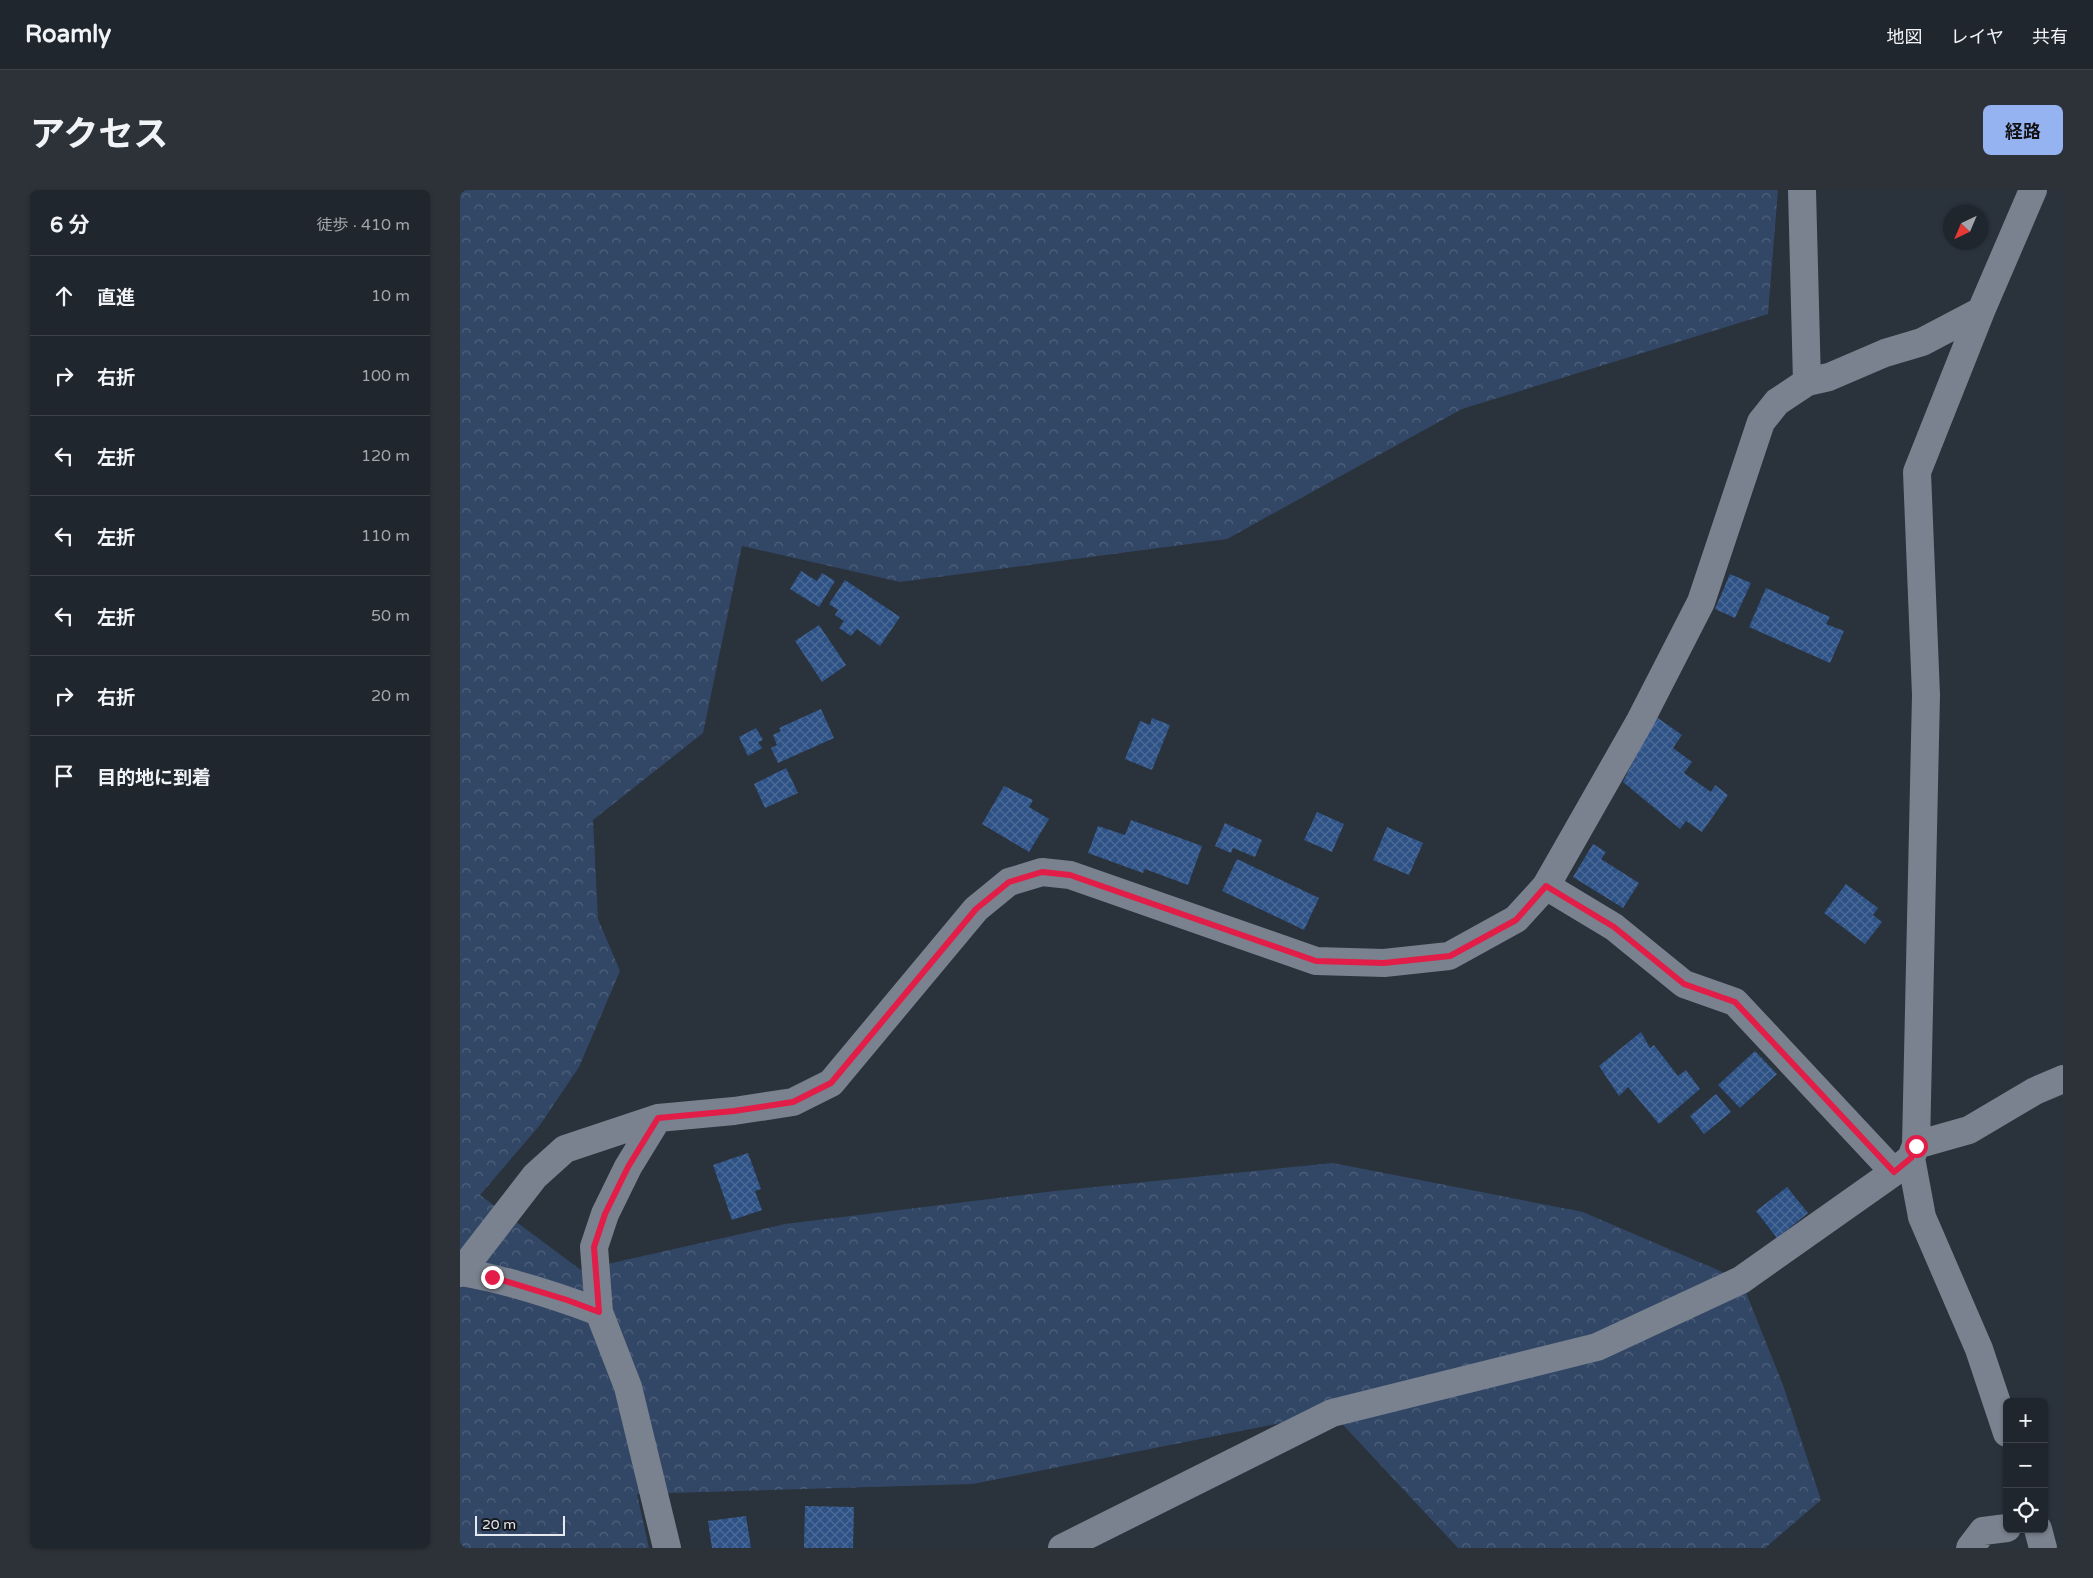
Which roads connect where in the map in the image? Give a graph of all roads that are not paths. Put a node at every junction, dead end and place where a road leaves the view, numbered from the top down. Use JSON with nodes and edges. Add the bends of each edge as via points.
{"nodes":[{"id":1,"x":1802,"y":190,"type":"edge"},
{"id":2,"x":2032,"y":190,"type":"edge"},
{"id":3,"x":1981,"y":311,"type":"junction"},
{"id":4,"x":1807,"y":382,"type":"junction"},
{"id":5,"x":1546,"y":886,"type":"junction"},
{"id":6,"x":2063,"y":1079,"type":"edge"},
{"id":7,"x":658,"y":1118,"type":"junction"},
{"id":8,"x":1907,"y":1158,"type":"junction"},
{"id":9,"x":461,"y":1272,"type":"edge"},
{"id":10,"x":599,"y":1312,"type":"junction"},
{"id":11,"x":2003,"y":1421,"type":"edge"},
{"id":12,"x":2003,"y":1528,"type":"edge"},
{"id":13,"x":2039,"y":1533,"type":"edge"},
{"id":14,"x":667,"y":1548,"type":"edge"},
{"id":15,"x":1062,"y":1548,"type":"edge"},
{"id":16,"x":1970,"y":1548,"type":"edge"},
{"id":17,"x":2042,"y":1548,"type":"edge"}],
"edges":[{"from":1,"to":4,"type":"street"},
{"from":2,"to":3,"type":"street"},
{"from":3,"to":4,"type":"street","via":[[1922,342],[1885,353],[1829,377]]},
{"from":3,"to":8,"type":"street","via":[[1917,472],[1926,695]]},
{"from":4,"to":5,"type":"street","via":[[1777,402],[1761,422],[1701,602],[1640,721]]},
{"from":5,"to":7,"type":"street","via":[[1516,920],[1450,956],[1384,963],[1316,961],[1070,875],[1042,872],[1009,882],[976,909],[831,1083],[793,1102]]},
{"from":5,"to":8,"type":"street","via":[[1614,927],[1684,984],[1735,1002]]},
{"from":6,"to":8,"type":"street","via":[[2035,1091],[1969,1130]]},
{"from":7,"to":9,"type":"street","via":[[565,1150],[535,1176]]},
{"from":7,"to":10,"type":"street","via":[[628,1167],[605,1214],[594,1247]]},
{"from":8,"to":11,"type":"street","via":[[1922,1218],[1979,1349]]},
{"from":8,"to":15,"type":"street","via":[[1741,1280],[1597,1347],[1332,1413]]},
{"from":9,"to":10,"type":"street","via":[[492,1277]]},
{"from":10,"to":14,"type":"street","via":[[628,1387]]},
{"from":12,"to":16,"type":"street","via":[[1983,1531]]},
{"from":13,"to":17,"type":"street"}]}
